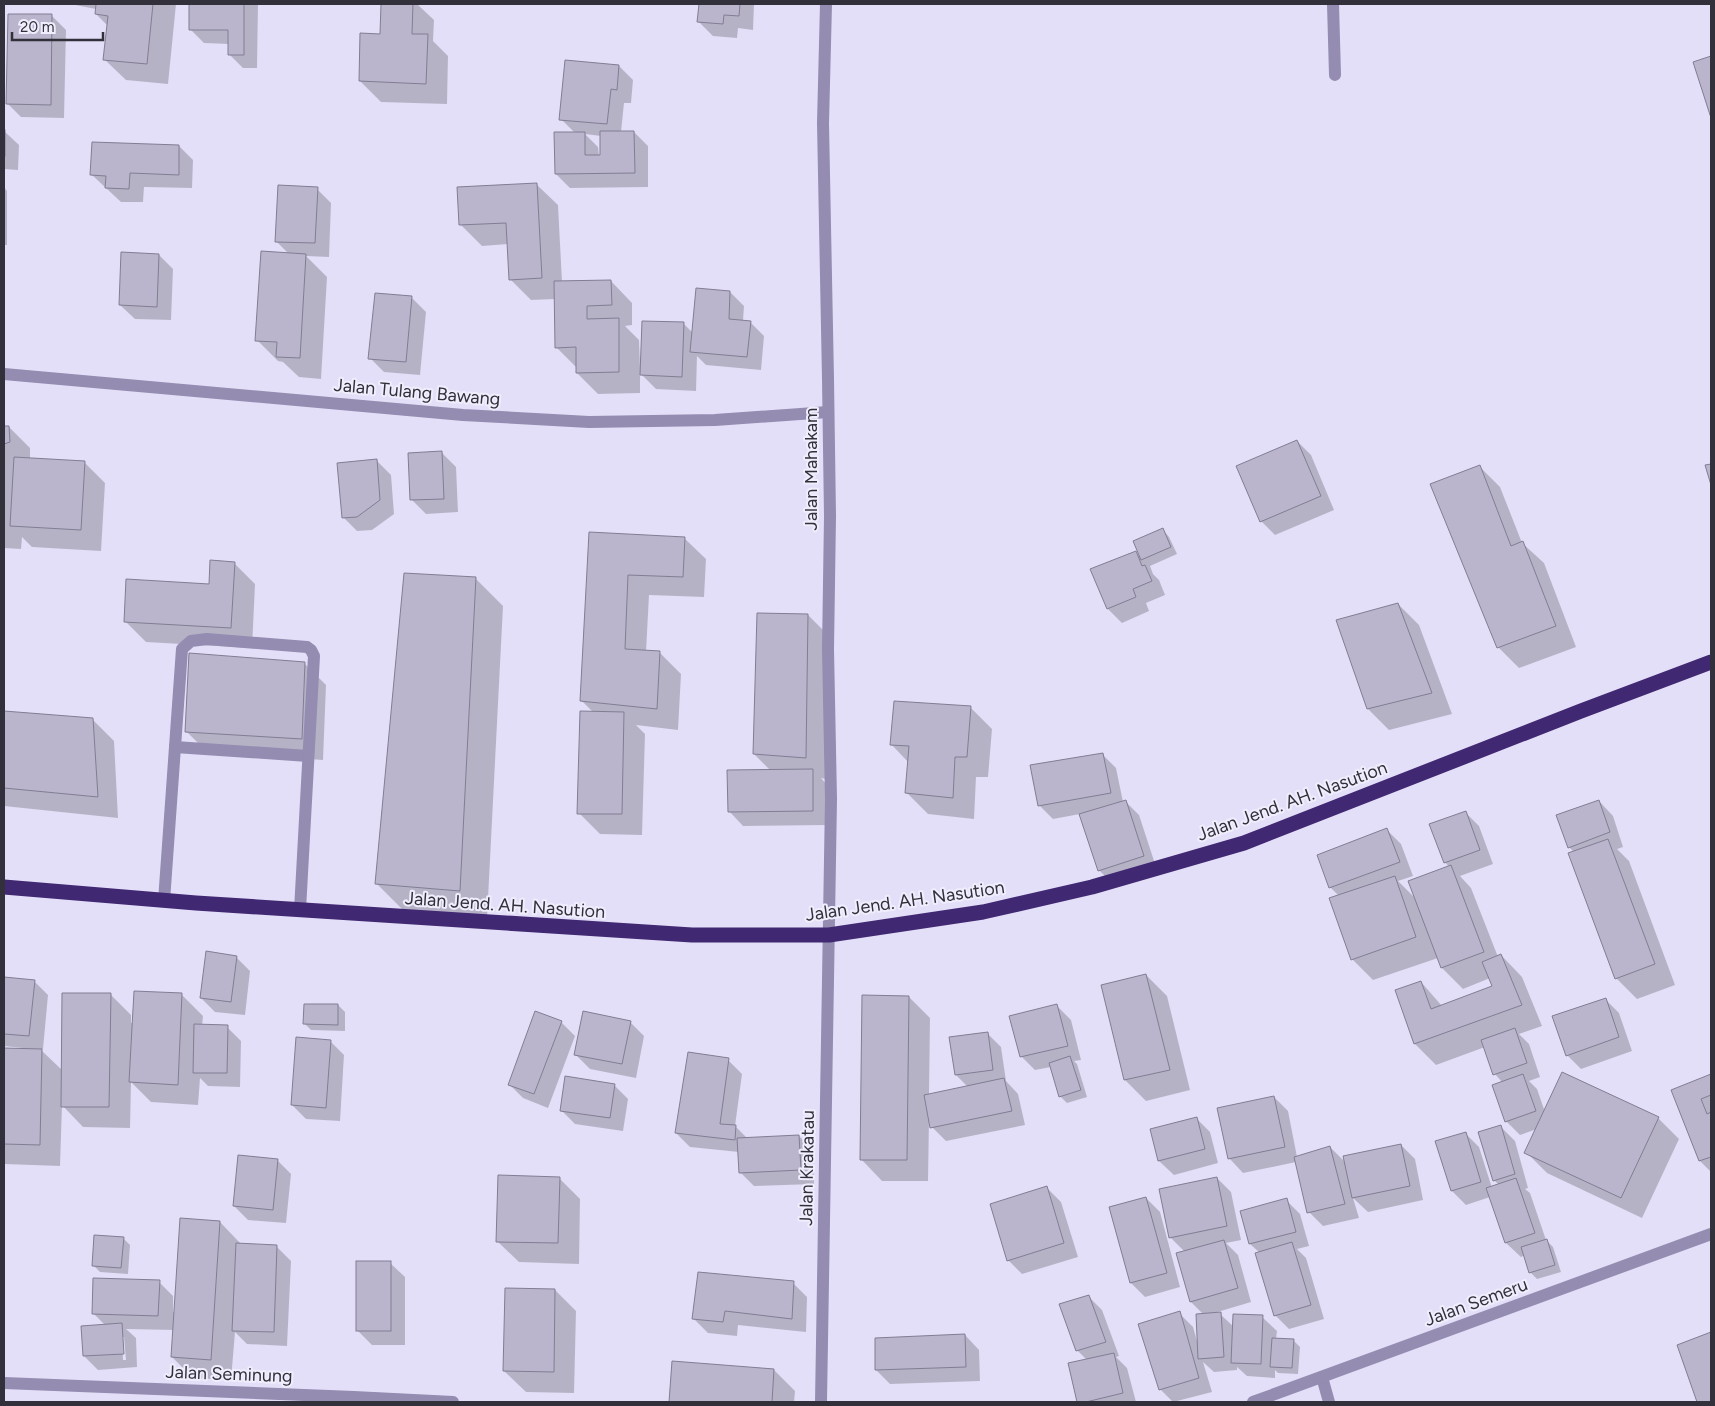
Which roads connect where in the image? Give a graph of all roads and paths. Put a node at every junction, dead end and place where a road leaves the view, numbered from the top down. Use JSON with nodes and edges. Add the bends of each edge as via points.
{"nodes":[{"id":1,"x":826,"y":4,"type":"edge"},
{"id":2,"x":1333,"y":4,"type":"edge"},
{"id":3,"x":1335,"y":75,"type":"dead end"},
{"id":4,"x":4,"y":374,"type":"edge"},
{"id":5,"x":828,"y":412,"type":"junction"},
{"id":6,"x":1711,"y":662,"type":"edge"},
{"id":7,"x":175,"y":747,"type":"junction"},
{"id":8,"x":308,"y":756,"type":"junction"},
{"id":9,"x":4,"y":887,"type":"edge"},
{"id":10,"x":164,"y":901,"type":"junction"},
{"id":11,"x":300,"y":910,"type":"junction"},
{"id":12,"x":828,"y":935,"type":"junction"},
{"id":13,"x":1711,"y":1234,"type":"edge"},
{"id":14,"x":1322,"y":1377,"type":"junction"},
{"id":15,"x":4,"y":1383,"type":"edge"},
{"id":16,"x":354,"y":1399,"type":"edge"},
{"id":17,"x":453,"y":1402,"type":"edge"},
{"id":18,"x":820,"y":1402,"type":"edge"},
{"id":19,"x":1253,"y":1402,"type":"edge"},
{"id":20,"x":1329,"y":1402,"type":"edge"}],
"edges":[{"from":1,"to":5,"type":"street","name":"Jalan Mahakam","via":[[823,123]]},
{"from":2,"to":3,"type":"street"},
{"from":4,"to":5,"type":"street","name":"Jalan Tulang Bawang","via":[[463,415],[589,422],[715,420]]},
{"from":5,"to":12,"type":"street","name":"Jalan Mahakam","via":[[832,799]]},
{"from":6,"to":12,"type":"highway","name":"Jalan Jend. AH. Nasution","via":[[1244,842],[1092,887],[992,910]]},
{"from":7,"to":8,"type":"street"},
{"from":7,"to":8,"type":"street","via":[[182,649],[191,641],[207,639],[307,647],[311,650],[314,656]]},
{"from":7,"to":10,"type":"street"},
{"from":8,"to":11,"type":"street"},
{"from":9,"to":10,"type":"highway","name":"Jalan Jend. AH. Nasution"},
{"from":10,"to":11,"type":"highway","name":"Jalan Jend. AH. Nasution"},
{"from":11,"to":12,"type":"highway","name":"Jalan Jend. AH. Nasution","via":[[692,935]]},
{"from":12,"to":18,"type":"street","name":"Jalan Krakatau"},
{"from":13,"to":14,"type":"street","name":"Jalan Semeru"},
{"from":14,"to":19,"type":"street","name":"Jalan Semeru"},
{"from":14,"to":20,"type":"street"},
{"from":15,"to":16,"type":"street","name":"Jalan Seminung"},
{"from":16,"to":17,"type":"street","name":"Jalan Seminung"}]}
